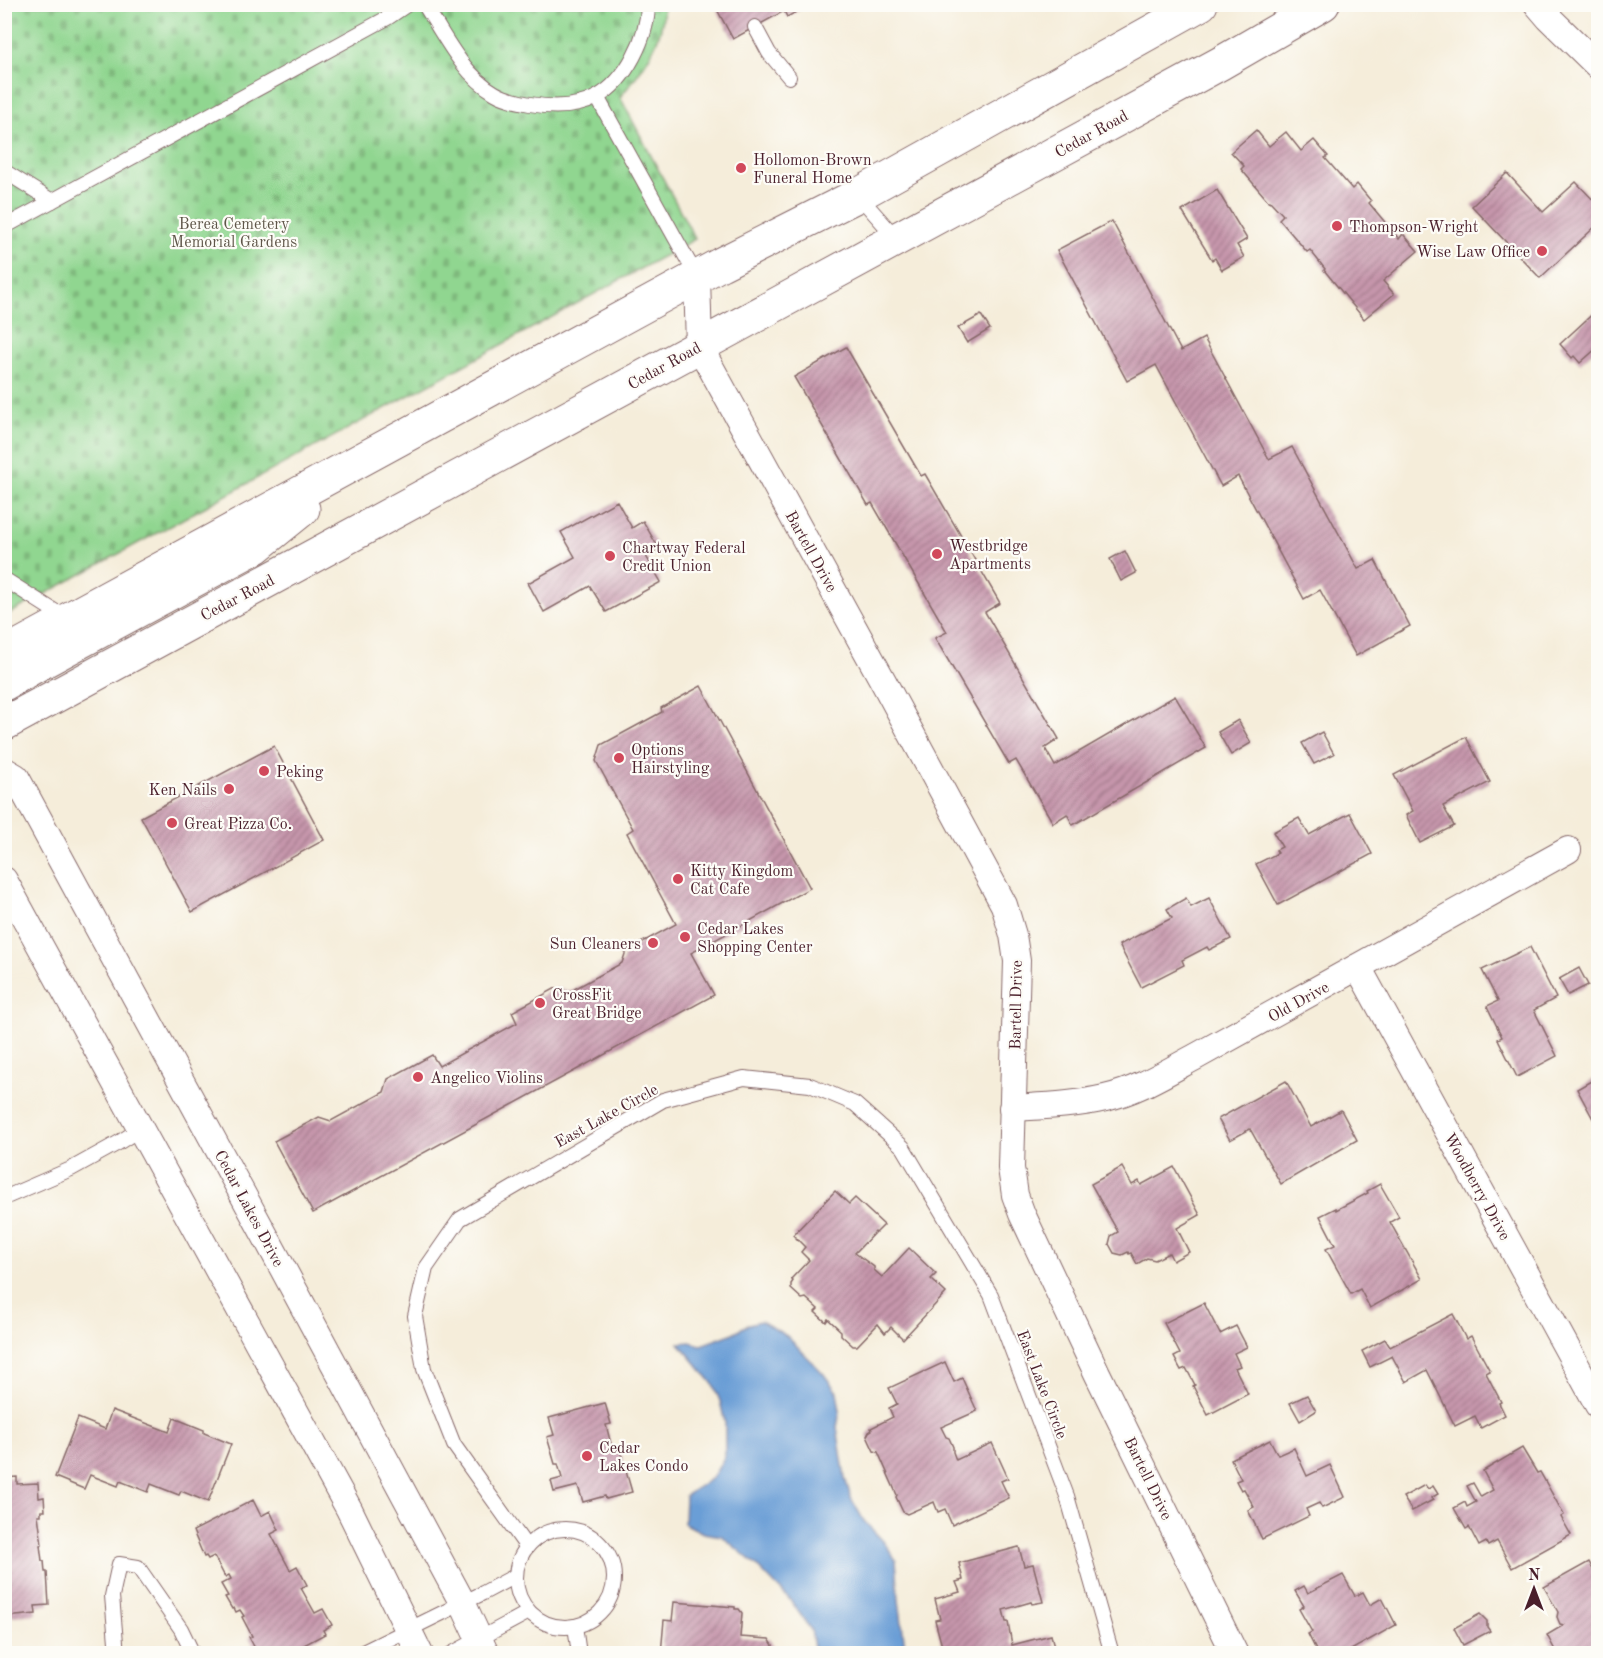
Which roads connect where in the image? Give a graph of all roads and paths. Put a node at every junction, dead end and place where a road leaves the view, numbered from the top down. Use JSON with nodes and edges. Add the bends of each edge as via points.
{"nodes":[{"id":1,"x":408,"y":4,"type":"edge"},
{"id":2,"x":424,"y":4,"type":"edge"},
{"id":3,"x":648,"y":4,"type":"edge"},
{"id":4,"x":1201,"y":4,"type":"edge"},
{"id":5,"x":1323,"y":4,"type":"edge"},
{"id":6,"x":1537,"y":4,"type":"edge"},
{"id":7,"x":755,"y":27,"type":"dead end"},
{"id":8,"x":1599,"y":66,"type":"edge"},
{"id":9,"x":789,"y":77,"type":"dead end"},
{"id":10,"x":597,"y":97,"type":"junction"},
{"id":11,"x":4,"y":171,"type":"edge"},
{"id":12,"x":858,"y":195,"type":"junction"},
{"id":13,"x":52,"y":201,"type":"junction"},
{"id":14,"x":4,"y":226,"type":"edge"},
{"id":15,"x":897,"y":239,"type":"junction"},
{"id":16,"x":697,"y":277,"type":"junction"},
{"id":17,"x":699,"y":346,"type":"junction"},
{"id":18,"x":365,"y":458,"type":"junction"},
{"id":19,"x":4,"y":579,"type":"edge"},
{"id":20,"x":69,"y":620,"type":"junction"},
{"id":21,"x":4,"y":654,"type":"edge"},
{"id":22,"x":4,"y":684,"type":"edge"},
{"id":23,"x":4,"y":724,"type":"edge"},
{"id":24,"x":4,"y":770,"type":"edge"},
{"id":25,"x":1568,"y":850,"type":"dead end"},
{"id":26,"x":4,"y":880,"type":"edge"},
{"id":27,"x":1358,"y":967,"type":"junction"},
{"id":28,"x":1012,"y":1108,"type":"junction"},
{"id":29,"x":141,"y":1129,"type":"junction"},
{"id":30,"x":4,"y":1198,"type":"edge"},
{"id":31,"x":1599,"y":1405,"type":"edge"},
{"id":32,"x":526,"y":1546,"type":"junction"},
{"id":33,"x":515,"y":1576,"type":"junction"},
{"id":34,"x":462,"y":1602,"type":"junction"},
{"id":35,"x":529,"y":1611,"type":"junction"},
{"id":36,"x":575,"y":1626,"type":"junction"},
{"id":37,"x":408,"y":1629,"type":"junction"},
{"id":38,"x":482,"y":1646,"type":"edge"},
{"id":39,"x":117,"y":1653,"type":"edge"},
{"id":40,"x":193,"y":1653,"type":"edge"},
{"id":41,"x":359,"y":1653,"type":"edge"},
{"id":42,"x":420,"y":1653,"type":"edge"},
{"id":43,"x":451,"y":1653,"type":"edge"},
{"id":44,"x":579,"y":1653,"type":"edge"},
{"id":45,"x":1112,"y":1653,"type":"edge"},
{"id":46,"x":1236,"y":1653,"type":"edge"}],
"edges":[{"from":1,"to":13,"type":"lane"},
{"from":2,"to":10,"type":"lane","via":[[467,69],[495,93],[548,107]]},
{"from":3,"to":10,"type":"lane","via":[[642,39],[632,60],[616,82]]},
{"from":4,"to":12,"type":"main road"},
{"from":5,"to":15,"type":"main road","name":"Cedar Road"},
{"from":6,"to":8,"type":"street"},
{"from":7,"to":9,"type":"lane","via":[[769,53]]},
{"from":10,"to":16,"type":"lane"},
{"from":11,"to":13,"type":"lane"},
{"from":12,"to":15,"type":"lane"},
{"from":12,"to":16,"type":"main road"},
{"from":13,"to":14,"type":"lane"},
{"from":15,"to":17,"type":"main road","name":"Cedar Road"},
{"from":16,"to":17,"type":"street","name":"Bartell Drive"},
{"from":16,"to":18,"type":"main road"},
{"from":17,"to":23,"type":"main road","name":"Cedar Road"},
{"from":17,"to":28,"type":"street","name":"Bartell Drive","via":[[1004,905],[1017,961]]},
{"from":18,"to":20,"type":"main road"},
{"from":18,"to":22,"type":"main road","via":[[256,548]]},
{"from":19,"to":20,"type":"lane"},
{"from":20,"to":21,"type":"main road"},
{"from":24,"to":34,"type":"street","name":"Cedar Lakes Drive","via":[[16,777]]},
{"from":25,"to":27,"type":"street","name":"Old Drive"},
{"from":26,"to":29,"type":"street"},
{"from":27,"to":28,"type":"street","name":"Old Drive","via":[[1138,1087],[1105,1098]]},
{"from":27,"to":31,"type":"street","name":"Woodberry Drive"},
{"from":28,"to":46,"type":"street","name":"Bartell Drive","via":[[1011,1168],[1022,1214]]},
{"from":29,"to":30,"type":"lane","via":[[71,1170]]},
{"from":29,"to":37,"type":"street","via":[[349,1509]]},
{"from":32,"to":33,"type":"lane"},
{"from":32,"to":36,"type":"lane","via":[[555,1529],[573,1529],[589,1534],[607,1552],[615,1577],[612,1594],[604,1609]]},
{"from":32,"to":45,"type":"lane","name":"East Lake Circle","via":[[454,1445],[424,1369],[415,1316],[426,1268],[460,1219],[663,1100],[744,1078],[810,1085],[855,1104],[903,1147],[992,1294],[1067,1496]]},
{"from":33,"to":34,"type":"lane"},
{"from":33,"to":35,"type":"lane","via":[[521,1602]]},
{"from":34,"to":37,"type":"lane"},
{"from":34,"to":38,"type":"street","name":"Cedar Lakes Drive"},
{"from":35,"to":36,"type":"lane","via":[[542,1622],[558,1627]]},
{"from":35,"to":38,"type":"lane"},
{"from":36,"to":44,"type":"lane"},
{"from":37,"to":41,"type":"lane"},
{"from":37,"to":42,"type":"street"},
{"from":38,"to":43,"type":"lane"},
{"from":39,"to":40,"type":"lane","via":[[112,1596],[119,1564],[138,1568]]}]}
